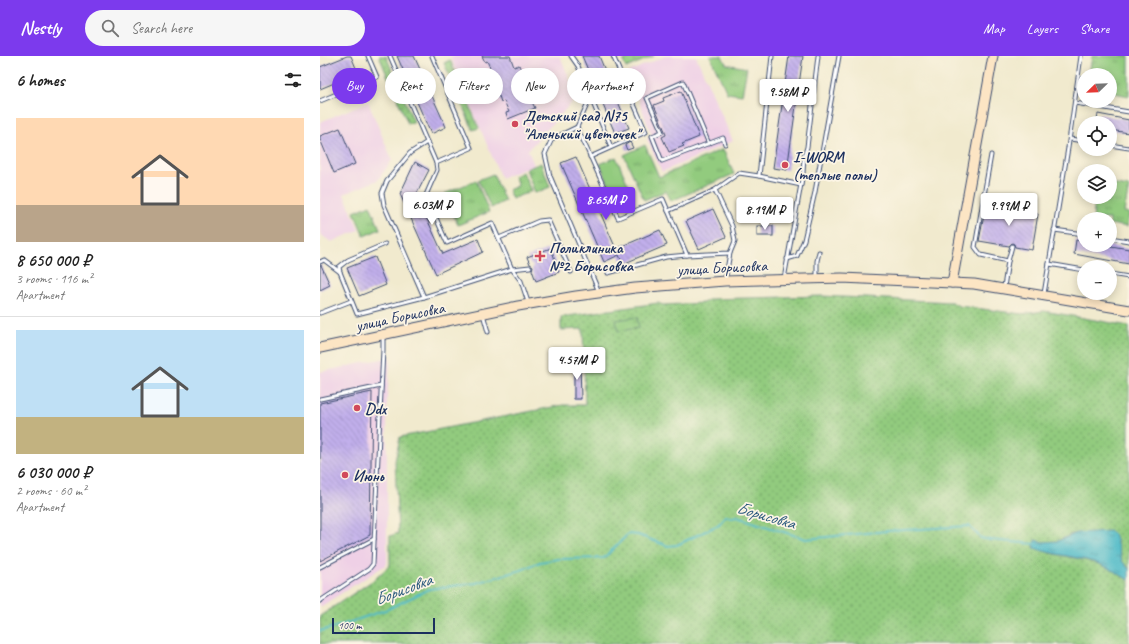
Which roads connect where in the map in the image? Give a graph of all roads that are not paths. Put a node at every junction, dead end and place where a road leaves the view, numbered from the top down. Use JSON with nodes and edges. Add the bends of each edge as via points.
{"nodes":[{"id":1,"x":368,"y":56,"type":"edge"},
{"id":2,"x":390,"y":56,"type":"edge"},
{"id":3,"x":432,"y":56,"type":"edge"},
{"id":4,"x":571,"y":56,"type":"edge"},
{"id":5,"x":613,"y":56,"type":"edge"},
{"id":6,"x":772,"y":56,"type":"edge"},
{"id":7,"x":818,"y":56,"type":"edge"},
{"id":8,"x":839,"y":56,"type":"edge"},
{"id":9,"x":993,"y":56,"type":"edge"},
{"id":10,"x":1081,"y":56,"type":"edge"},
{"id":11,"x":579,"y":68,"type":"edge"},
{"id":12,"x":320,"y":101,"type":"edge"},
{"id":13,"x":1075,"y":103,"type":"junction"},
{"id":14,"x":587,"y":104,"type":"edge"},
{"id":15,"x":594,"y":104,"type":"edge"},
{"id":16,"x":1129,"y":112,"type":"edge"},
{"id":17,"x":577,"y":127,"type":"junction"},
{"id":18,"x":1070,"y":139,"type":"junction"},
{"id":19,"x":1077,"y":140,"type":"edge"},
{"id":20,"x":427,"y":142,"type":"junction"},
{"id":21,"x":709,"y":144,"type":"junction"},
{"id":22,"x":726,"y":144,"type":"dead end"},
{"id":23,"x":1117,"y":146,"type":"edge"},
{"id":24,"x":612,"y":147,"type":"junction"},
{"id":25,"x":1129,"y":148,"type":"edge"},
{"id":26,"x":991,"y":155,"type":"dead end"},
{"id":27,"x":590,"y":157,"type":"junction"},
{"id":28,"x":436,"y":163,"type":"junction"},
{"id":29,"x":759,"y":176,"type":"junction"},
{"id":30,"x":801,"y":185,"type":"junction"},
{"id":31,"x":715,"y":190,"type":"junction"},
{"id":32,"x":668,"y":211,"type":"junction"},
{"id":33,"x":795,"y":215,"type":"junction"},
{"id":34,"x":756,"y":216,"type":"dead end"},
{"id":35,"x":1054,"y":230,"type":"junction"},
{"id":36,"x":1077,"y":233,"type":"edge"},
{"id":37,"x":499,"y":238,"type":"junction"},
{"id":38,"x":1117,"y":239,"type":"edge"},
{"id":39,"x":1129,"y":241,"type":"edge"},
{"id":40,"x":385,"y":244,"type":"dead end"},
{"id":41,"x":1012,"y":246,"type":"dead end"},
{"id":42,"x":819,"y":252,"type":"dead end"},
{"id":43,"x":730,"y":253,"type":"junction"},
{"id":44,"x":687,"y":255,"type":"junction"},
{"id":45,"x":787,"y":260,"type":"junction"},
{"id":46,"x":1008,"y":261,"type":"junction"},
{"id":47,"x":320,"y":262,"type":"edge"},
{"id":48,"x":1049,"y":264,"type":"junction"},
{"id":49,"x":530,"y":267,"type":"dead end"},
{"id":50,"x":512,"y":269,"type":"junction"},
{"id":51,"x":1077,"y":269,"type":"edge"},
{"id":52,"x":340,"y":272,"type":"junction"},
{"id":53,"x":571,"y":272,"type":"dead end"},
{"id":54,"x":608,"y":273,"type":"dead end"},
{"id":55,"x":1117,"y":275,"type":"edge"},
{"id":56,"x":1129,"y":277,"type":"edge"},
{"id":57,"x":817,"y":278,"type":"junction"},
{"id":58,"x":784,"y":279,"type":"junction"},
{"id":59,"x":725,"y":281,"type":"junction"},
{"id":60,"x":952,"y":283,"type":"junction"},
{"id":61,"x":1003,"y":289,"type":"junction"},
{"id":62,"x":599,"y":292,"type":"junction"},
{"id":63,"x":1044,"y":296,"type":"junction"},
{"id":64,"x":424,"y":297,"type":"junction"},
{"id":65,"x":351,"y":301,"type":"junction"},
{"id":66,"x":528,"y":304,"type":"junction"},
{"id":67,"x":1129,"y":310,"type":"edge"},
{"id":68,"x":320,"y":313,"type":"edge"},
{"id":69,"x":483,"y":313,"type":"junction"},
{"id":70,"x":488,"y":332,"type":"dead end"},
{"id":71,"x":383,"y":334,"type":"junction"},
{"id":72,"x":320,"y":348,"type":"edge"},
{"id":73,"x":381,"y":386,"type":"junction"},
{"id":74,"x":320,"y":399,"type":"edge"},
{"id":75,"x":374,"y":539,"type":"junction"},
{"id":76,"x":320,"y":567,"type":"edge"},
{"id":77,"x":320,"y":601,"type":"edge"}],
"edges":[{"from":1,"to":12,"type":"lane","via":[[377,77]]},
{"from":2,"to":20,"type":"lane"},
{"from":3,"to":28,"type":"lane","via":[[471,148]]},
{"from":4,"to":11,"type":"lane"},
{"from":5,"to":24,"type":"lane","via":[[646,132]]},
{"from":6,"to":29,"type":"lane"},
{"from":7,"to":30,"type":"lane"},
{"from":8,"to":45,"type":"lane","via":[[804,240],[797,256]]},
{"from":9,"to":60,"type":"street"},
{"from":10,"to":13,"type":"lane"},
{"from":13,"to":16,"type":"lane"},
{"from":13,"to":18,"type":"lane"},
{"from":14,"to":17,"type":"lane"},
{"from":15,"to":24,"type":"lane"},
{"from":17,"to":27,"type":"lane"},
{"from":17,"to":62,"type":"lane","via":[[552,139],[546,154],[550,176]]},
{"from":18,"to":19,"type":"lane"},
{"from":18,"to":35,"type":"lane"},
{"from":20,"to":28,"type":"lane"},
{"from":20,"to":64,"type":"lane","via":[[410,153],[387,181],[382,193],[384,205]]},
{"from":21,"to":21,"type":"lane","via":[[662,160],[652,136],[662,132],[647,98],[683,82]]},
{"from":21,"to":22,"type":"lane","via":[[723,138]]},
{"from":23,"to":25,"type":"lane"},
{"from":24,"to":27,"type":"lane"},
{"from":26,"to":46,"type":"lane","via":[[976,247],[981,255]]},
{"from":27,"to":32,"type":"lane","via":[[618,218],[663,199]]},
{"from":28,"to":37,"type":"lane","via":[[437,170],[426,195],[447,243],[492,224]]},
{"from":29,"to":30,"type":"lane"},
{"from":29,"to":31,"type":"lane","via":[[738,173]]},
{"from":30,"to":33,"type":"lane"},
{"from":31,"to":32,"type":"lane"},
{"from":31,"to":43,"type":"lane","via":[[732,226],[735,241]]},
{"from":32,"to":44,"type":"lane"},
{"from":33,"to":34,"type":"lane"},
{"from":33,"to":45,"type":"lane"},
{"from":35,"to":36,"type":"lane"},
{"from":35,"to":48,"type":"lane"},
{"from":37,"to":50,"type":"lane"},
{"from":37,"to":53,"type":"lane","via":[[539,221],[548,220]]},
{"from":38,"to":39,"type":"lane"},
{"from":40,"to":52,"type":"lane","via":[[348,260],[339,267]]},
{"from":41,"to":46,"type":"lane"},
{"from":42,"to":57,"type":"lane"},
{"from":43,"to":44,"type":"lane"},
{"from":43,"to":59,"type":"lane"},
{"from":44,"to":54,"type":"lane","via":[[666,257]]},
{"from":45,"to":58,"type":"lane"},
{"from":46,"to":61,"type":"lane"},
{"from":47,"to":52,"type":"lane","via":[[324,260]]},
{"from":48,"to":51,"type":"lane"},
{"from":48,"to":63,"type":"lane"},
{"from":49,"to":50,"type":"lane"},
{"from":50,"to":64,"type":"lane"},
{"from":50,"to":66,"type":"lane","via":[[521,281]]},
{"from":52,"to":65,"type":"lane"},
{"from":55,"to":56,"type":"lane"},
{"from":57,"to":58,"type":"street","name":"улица Борисовка"},
{"from":57,"to":60,"type":"street","name":"улица Борисовка"},
{"from":58,"to":59,"type":"street","name":"улица Борисовка"},
{"from":59,"to":62,"type":"street","name":"улица Борисовка"},
{"from":60,"to":61,"type":"street","name":"улица Борисовка"},
{"from":61,"to":63,"type":"street","name":"улица Борисовка"},
{"from":62,"to":66,"type":"street","name":"улица Борисовка"},
{"from":63,"to":67,"type":"street","name":"улица Борисовка"},
{"from":64,"to":65,"type":"lane","via":[[359,314]]},
{"from":65,"to":68,"type":"lane"},
{"from":66,"to":69,"type":"street","name":"улица Борисовка"},
{"from":69,"to":70,"type":"lane"},
{"from":69,"to":71,"type":"street","name":"улица Борисовка"},
{"from":71,"to":72,"type":"street","name":"улица Борисовка"},
{"from":71,"to":73,"type":"lane"},
{"from":73,"to":74,"type":"lane"},
{"from":73,"to":75,"type":"lane"},
{"from":75,"to":76,"type":"lane"},
{"from":75,"to":77,"type":"lane","via":[[374,564]]}]}
